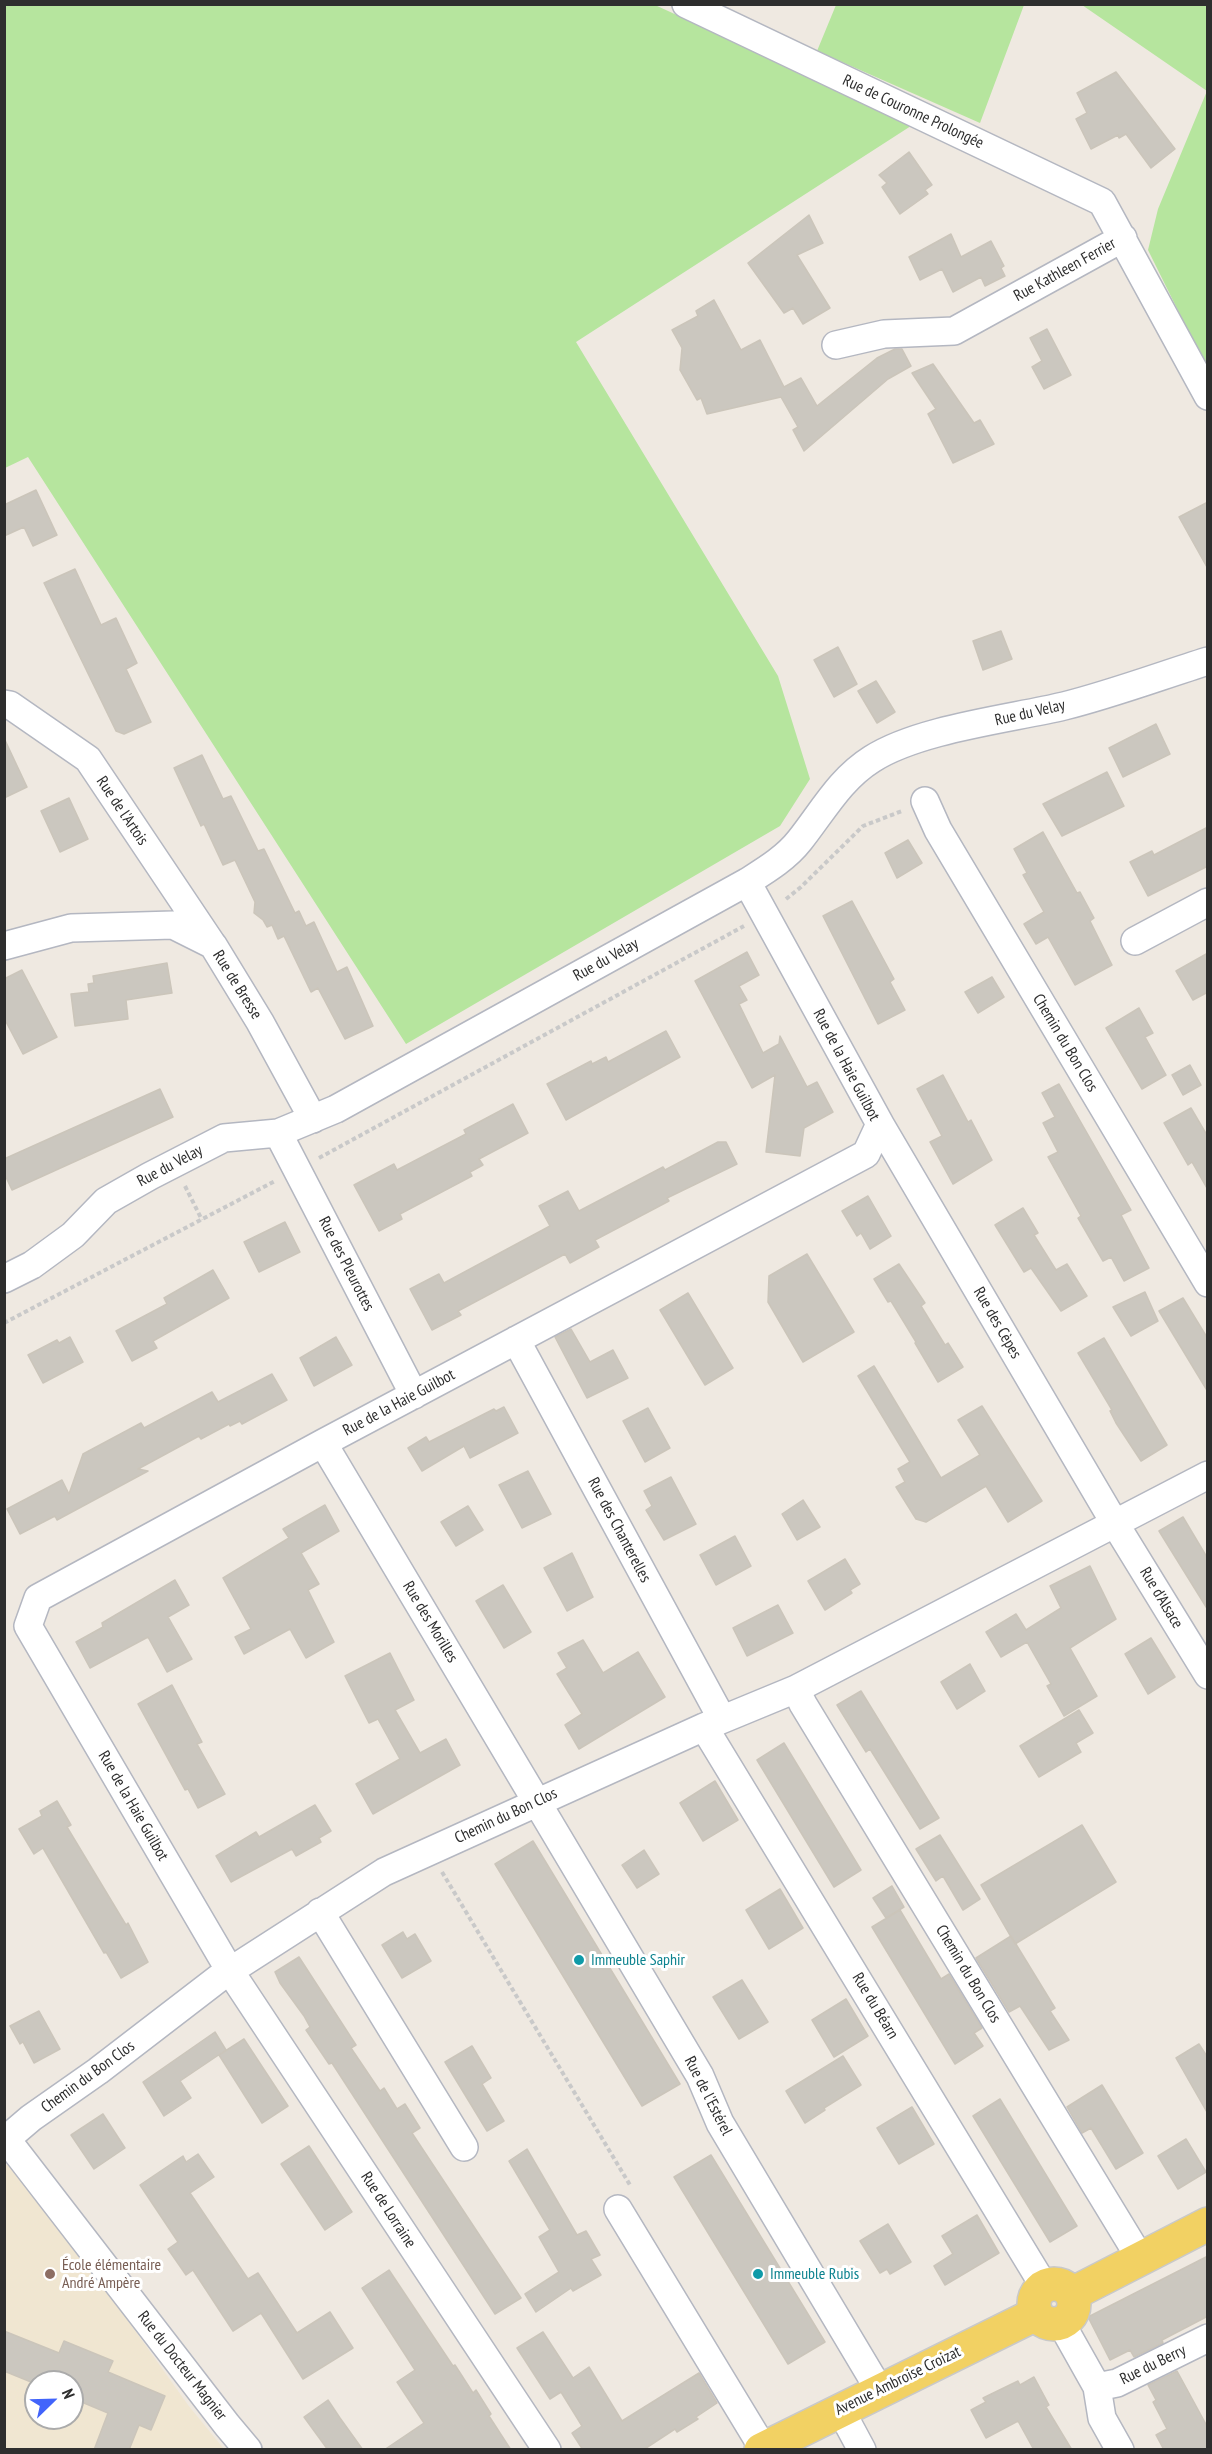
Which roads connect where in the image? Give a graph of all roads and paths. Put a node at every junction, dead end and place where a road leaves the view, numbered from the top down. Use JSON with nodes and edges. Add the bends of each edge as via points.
{"nodes":[{"id":1,"x":686,"y":4,"type":"edge"},
{"id":2,"x":734,"y":15,"type":"edge"},
{"id":3,"x":1122,"y":238,"type":"junction"},
{"id":4,"x":836,"y":345,"type":"dead end"},
{"id":5,"x":1208,"y":396,"type":"edge"},
{"id":6,"x":1208,"y":661,"type":"edge"},
{"id":7,"x":4,"y":704,"type":"edge"},
{"id":8,"x":925,"y":801,"type":"joint"},
{"id":9,"x":747,"y":882,"type":"junction"},
{"id":10,"x":1208,"y":902,"type":"edge"},
{"id":11,"x":765,"y":915,"type":"junction"},
{"id":12,"x":1135,"y":941,"type":"dead end"},
{"id":13,"x":213,"y":945,"type":"junction"},
{"id":14,"x":4,"y":946,"type":"edge"},
{"id":15,"x":314,"y":1119,"type":"junction"},
{"id":16,"x":880,"y":1124,"type":"junction"},
{"id":17,"x":278,"y":1132,"type":"junction"},
{"id":18,"x":174,"y":1164,"type":"junction"},
{"id":19,"x":297,"y":1170,"type":"junction"},
{"id":20,"x":202,"y":1220,"type":"junction"},
{"id":21,"x":4,"y":1280,"type":"edge"},
{"id":22,"x":1208,"y":1283,"type":"edge"},
{"id":23,"x":4,"y":1323,"type":"edge"},
{"id":24,"x":516,"y":1340,"type":"junction"},
{"id":25,"x":414,"y":1395,"type":"junction"},
{"id":26,"x":323,"y":1443,"type":"junction"},
{"id":27,"x":1208,"y":1474,"type":"edge"},
{"id":28,"x":1114,"y":1522,"type":"junction"},
{"id":29,"x":1208,"y":1675,"type":"edge"},
{"id":30,"x":796,"y":1689,"type":"junction"},
{"id":31,"x":713,"y":1723,"type":"junction"},
{"id":32,"x":537,"y":1801,"type":"junction"},
{"id":33,"x":430,"y":1851,"type":"junction"},
{"id":34,"x":320,"y":1912,"type":"junction"},
{"id":35,"x":230,"y":1971,"type":"junction"},
{"id":36,"x":5,"y":2139,"type":"edge"},
{"id":37,"x":464,"y":2147,"type":"dead end"},
{"id":38,"x":625,"y":2199,"type":"joint"},
{"id":39,"x":1208,"y":2224,"type":"edge"},
{"id":40,"x":1140,"y":2258,"type":"junction"},
{"id":41,"x":1053,"y":2304,"type":"junction"},
{"id":42,"x":1205,"y":2346,"type":"edge"},
{"id":43,"x":1097,"y":2387,"type":"junction"},
{"id":44,"x":880,"y":2391,"type":"junction"},
{"id":45,"x":840,"y":2409,"type":"junction"},
{"id":46,"x":762,"y":2449,"type":"edge"},
{"id":47,"x":249,"y":2450,"type":"edge"},
{"id":48,"x":547,"y":2450,"type":"edge"},
{"id":49,"x":862,"y":2450,"type":"edge"},
{"id":50,"x":1120,"y":2450,"type":"edge"}],
"edges":[{"from":1,"to":2,"type":"street","name":"Rue de Couronne Prolongée"},
{"from":2,"to":3,"type":"street","name":"Rue de Couronne Prolongée","via":[[1102,202]]},
{"from":3,"to":4,"type":"street","name":"Rue Kathleen Ferrier","via":[[954,331],[884,334]]},
{"from":3,"to":5,"type":"street","name":"Rue Kathleen Ferrier"},
{"from":6,"to":9,"type":"street","name":"Rue du Velay","via":[[1066,705],[938,734],[873,758],[844,780],[799,842],[775,865]]},
{"from":7,"to":13,"type":"street","name":"Rue de l'Artois","via":[[88,759]]},
{"from":8,"to":11,"type":"path","via":[[863,826],[801,887]]},
{"from":8,"to":22,"type":"street","name":"Chemin du Bon Clos","via":[[938,830]]},
{"from":9,"to":11,"type":"street","name":"Rue de la Haie Guilbot"},
{"from":9,"to":15,"type":"street","name":"Rue du Velay"},
{"from":10,"to":12,"type":"street"},
{"from":11,"to":16,"type":"street","name":"Rue de la Haie Guilbot"},
{"from":11,"to":19,"type":"path"},
{"from":13,"to":14,"type":"street","name":"Rue de Bresse","via":[[173,925],[71,928]]},
{"from":13,"to":15,"type":"street","name":"Rue de Bresse"},
{"from":15,"to":17,"type":"street","name":"Rue du Velay"},
{"from":16,"to":24,"type":"street","name":"Rue de la Haie Guilbot","via":[[866,1154]]},
{"from":16,"to":28,"type":"street","name":"Rue des Cèpes"},
{"from":17,"to":18,"type":"street","name":"Rue du Velay","via":[[224,1138]]},
{"from":17,"to":19,"type":"street","name":"Rue des Pleurottes"},
{"from":18,"to":20,"type":"path"},
{"from":18,"to":21,"type":"street","name":"Rue du Velay","via":[[106,1201],[73,1235]]},
{"from":19,"to":20,"type":"path"},
{"from":19,"to":25,"type":"street","name":"Rue des Pleurottes"},
{"from":20,"to":23,"type":"path"},
{"from":24,"to":25,"type":"street","name":"Rue de la Haie Guilbot"},
{"from":24,"to":31,"type":"street","name":"Rue des Chanterelles"},
{"from":25,"to":26,"type":"street","name":"Rue de la Haie Guilbot"},
{"from":26,"to":32,"type":"street","name":"Rue des Morilles"},
{"from":26,"to":35,"type":"street","name":"Rue de la Haie Guilbot","via":[[38,1598],[28,1626]]},
{"from":27,"to":28,"type":"street","name":"Chemin du Bon Clos"},
{"from":28,"to":29,"type":"street","name":"Rue d'Alsace"},
{"from":28,"to":30,"type":"street","name":"Chemin du Bon Clos"},
{"from":30,"to":31,"type":"street","name":"Chemin du Bon Clos"},
{"from":30,"to":40,"type":"street","name":"Chemin du Bon Clos"},
{"from":31,"to":32,"type":"street","name":"Chemin du Bon Clos"},
{"from":31,"to":41,"type":"street","name":"Rue du Béarn"},
{"from":32,"to":33,"type":"street","name":"Chemin du Bon Clos"},
{"from":32,"to":44,"type":"street","name":"Rue de l'Estérel","via":[[700,2076],[720,2123]]},
{"from":33,"to":34,"type":"street","name":"Chemin du Bon Clos","via":[[384,1872]]},
{"from":33,"to":38,"type":"path"},
{"from":34,"to":35,"type":"street","name":"Chemin du Bon Clos"},
{"from":34,"to":37,"type":"street"},
{"from":35,"to":36,"type":"street","name":"Chemin du Bon Clos"},
{"from":35,"to":48,"type":"street","name":"Rue de Lorraine"},
{"from":36,"to":47,"type":"street","name":"Rue du Docteur Magnier"},
{"from":38,"to":46,"type":"street"},
{"from":39,"to":40,"type":"main road","name":"Avenue Ambroise Croizat"},
{"from":40,"to":41,"type":"main road","name":"Avenue Ambroise Croizat"},
{"from":41,"to":43,"type":"street","name":"Rue du Béarn"},
{"from":41,"to":44,"type":"main road","name":"Avenue Ambroise Croizat"},
{"from":42,"to":43,"type":"street","name":"Rue du Berry","via":[[1117,2383]]},
{"from":43,"to":50,"type":"street","via":[[1102,2418]]},
{"from":44,"to":45,"type":"main road","name":"Avenue Ambroise Croizat"},
{"from":45,"to":46,"type":"main road","name":"Avenue Ambroise Croizat"},
{"from":45,"to":49,"type":"street"}]}
